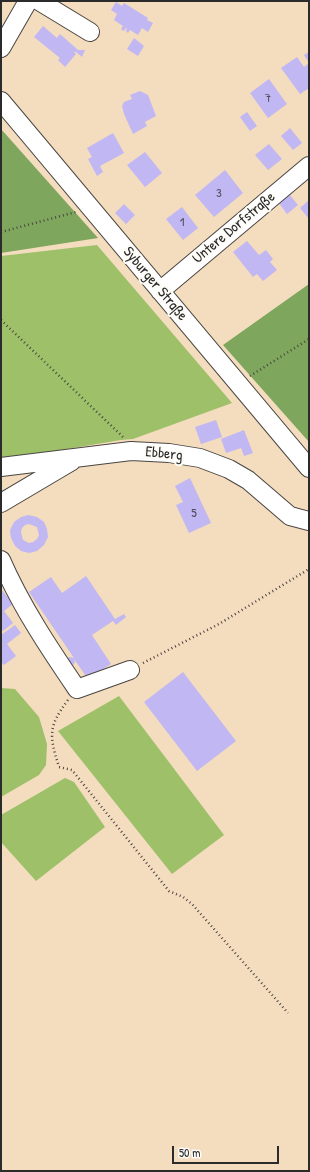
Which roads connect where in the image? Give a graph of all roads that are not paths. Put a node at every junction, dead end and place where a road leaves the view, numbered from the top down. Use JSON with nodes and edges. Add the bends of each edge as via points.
{"nodes":[{"id":1,"x":28,"y":1,"type":"edge"},
{"id":2,"x":39,"y":1,"type":"edge"},
{"id":3,"x":90,"y":32,"type":"dead end"},
{"id":4,"x":1,"y":48,"type":"edge"},
{"id":5,"x":1,"y":101,"type":"edge"},
{"id":6,"x":309,"y":166,"type":"edge"},
{"id":7,"x":160,"y":291,"type":"junction"},
{"id":8,"x":78,"y":458,"type":"junction"},
{"id":9,"x":1,"y":467,"type":"edge"},
{"id":10,"x":309,"y":468,"type":"edge"},
{"id":11,"x":1,"y":503,"type":"edge"},
{"id":12,"x":309,"y":521,"type":"edge"},
{"id":13,"x":1,"y":560,"type":"edge"},
{"id":14,"x":130,"y":670,"type":"road end"}],
"edges":[{"from":1,"to":4,"type":"street"},
{"from":2,"to":3,"type":"street"},
{"from":5,"to":7,"type":"street","name":"Syburger Straße"},
{"from":6,"to":7,"type":"street","name":"Untere Dorfstraße"},
{"from":7,"to":10,"type":"street","name":"Syburger Straße"},
{"from":8,"to":9,"type":"street","name":"Ebberg"},
{"from":8,"to":11,"type":"street"},
{"from":8,"to":12,"type":"street","name":"Ebberg","via":[[131,451],[200,458],[229,469],[248,480],[290,516]]},
{"from":13,"to":14,"type":"street","via":[[10,581],[77,689]]}]}
